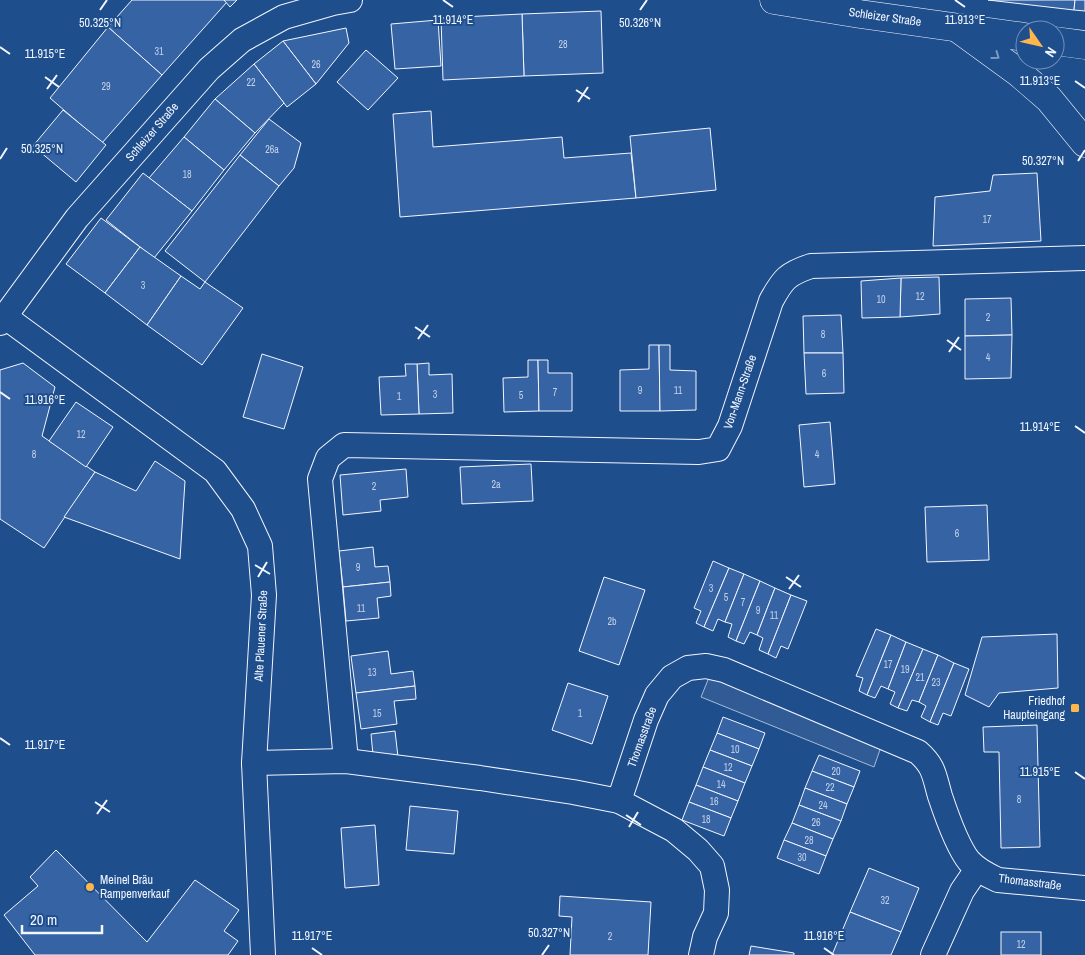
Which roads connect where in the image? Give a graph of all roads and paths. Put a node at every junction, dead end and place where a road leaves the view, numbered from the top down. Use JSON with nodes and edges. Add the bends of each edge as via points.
{"nodes":[{"id":1,"x":350,"y":0,"type":"edge"},
{"id":2,"x":774,"y":0,"type":"edge"},
{"id":3,"x":957,"y":28,"type":"junction"},
{"id":4,"x":1015,"y":36,"type":"edge"},
{"id":5,"x":1065,"y":42,"type":"edge"},
{"id":6,"x":1085,"y":45,"type":"edge"},
{"id":7,"x":1085,"y":143,"type":"edge"},
{"id":8,"x":1085,"y":258,"type":"edge"},
{"id":9,"x":2,"y":319,"type":"edge"},
{"id":10,"x":346,"y":761,"type":"junction"},
{"id":11,"x":254,"y":762,"type":"junction"},
{"id":12,"x":620,"y":801,"type":"junction"},
{"id":13,"x":978,"y":869,"type":"junction"},
{"id":14,"x":1085,"y":888,"type":"edge"},
{"id":15,"x":263,"y":955,"type":"edge"},
{"id":16,"x":701,"y":955,"type":"edge"},
{"id":17,"x":934,"y":955,"type":"edge"}],
"edges":[{"from":1,"to":9,"type":"street","name":"Schleizer Straße","via":[[284,17],[242,40],[208,69],[77,218]]},
{"from":2,"to":3,"type":"main road","name":"Schleizer Straße"},
{"from":3,"to":4,"type":"main road","name":"Schleizer Straße"},
{"from":3,"to":7,"type":"main road","one_way":true,"via":[[1049,99]]},
{"from":5,"to":6,"type":"main road"},
{"from":8,"to":10,"type":"street","name":"Von-Mann-Straße","via":[[811,266],[795,271],[781,282],[771,301],[730,426],[718,449],[699,452],[344,445],[328,458],[320,479]]},
{"from":9,"to":11,"type":"street","name":"Alte Plauener Straße","via":[[215,470],[243,509],[260,546],[264,595]]},
{"from":10,"to":11,"type":"street"},
{"from":10,"to":12,"type":"street","via":[[480,778]]},
{"from":11,"to":15,"type":"street","name":"Alte Plauener Straße"},
{"from":12,"to":13,"type":"street","name":"Thomasstraße","via":[[657,696],[672,677],[688,668],[706,666],[724,670],[918,752],[929,761],[953,830],[968,860]]},
{"from":12,"to":16,"type":"street","via":[[674,830],[712,866],[717,890],[716,913]]},
{"from":13,"to":14,"type":"street","name":"Thomasstraße","via":[[998,880]]},
{"from":13,"to":17,"type":"street","via":[[946,923]]}]}
